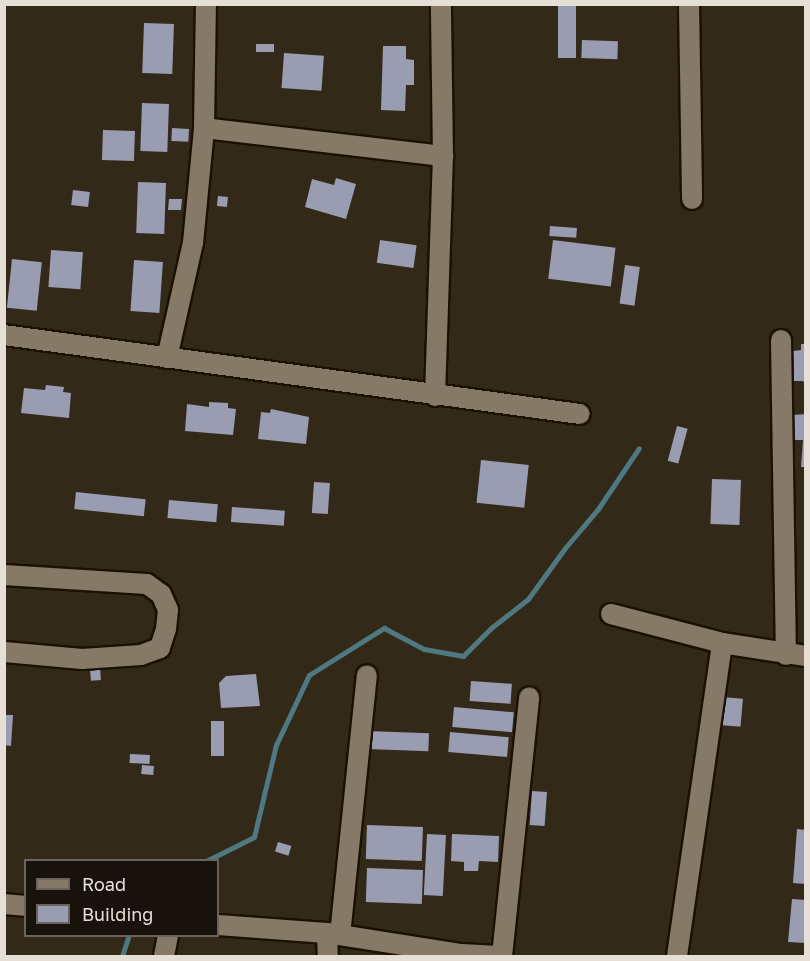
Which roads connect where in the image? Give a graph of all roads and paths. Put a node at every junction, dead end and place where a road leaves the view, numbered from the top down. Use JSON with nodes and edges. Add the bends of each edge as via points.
{"nodes":[{"id":1,"x":206,"y":4,"type":"edge"},
{"id":2,"x":441,"y":4,"type":"edge"},
{"id":3,"x":689,"y":4,"type":"edge"},
{"id":4,"x":204,"y":128,"type":"junction"},
{"id":5,"x":443,"y":156,"type":"junction"},
{"id":6,"x":692,"y":199,"type":"dead end"},
{"id":7,"x":4,"y":335,"type":"edge"},
{"id":8,"x":781,"y":340,"type":"dead end"},
{"id":9,"x":166,"y":358,"type":"junction"},
{"id":10,"x":435,"y":396,"type":"junction"},
{"id":11,"x":580,"y":414,"type":"dead end"},
{"id":12,"x":4,"y":575,"type":"edge"},
{"id":13,"x":611,"y":614,"type":"dead end"},
{"id":14,"x":722,"y":643,"type":"junction"},
{"id":15,"x":4,"y":652,"type":"edge"},
{"id":16,"x":786,"y":655,"type":"junction"},
{"id":17,"x":806,"y":656,"type":"edge"},
{"id":18,"x":367,"y":675,"type":"dead end"},
{"id":19,"x":529,"y":697,"type":"dead end"},
{"id":20,"x":4,"y":904,"type":"edge"},
{"id":21,"x":24,"y":906,"type":"edge"},
{"id":22,"x":219,"y":925,"type":"edge"},
{"id":23,"x":333,"y":934,"type":"junction"},
{"id":24,"x":168,"y":937,"type":"edge"},
{"id":25,"x":461,"y":956,"type":"edge"},
{"id":26,"x":164,"y":957,"type":"edge"},
{"id":27,"x":328,"y":957,"type":"edge"},
{"id":28,"x":501,"y":957,"type":"edge"},
{"id":29,"x":677,"y":957,"type":"edge"}],
"edges":[{"from":1,"to":4,"type":"street"},
{"from":2,"to":5,"type":"street"},
{"from":3,"to":6,"type":"street"},
{"from":4,"to":5,"type":"street"},
{"from":4,"to":9,"type":"street","via":[[192,243]]},
{"from":5,"to":10,"type":"street"},
{"from":7,"to":9,"type":"street"},
{"from":8,"to":16,"type":"street"},
{"from":9,"to":10,"type":"street"},
{"from":10,"to":11,"type":"street"},
{"from":12,"to":15,"type":"street","via":[[147,584],[161,594],[168,610],[160,648],[141,655],[82,659]]},
{"from":13,"to":14,"type":"street"},
{"from":14,"to":16,"type":"street"},
{"from":14,"to":29,"type":"street"},
{"from":16,"to":17,"type":"street"},
{"from":18,"to":23,"type":"street"},
{"from":19,"to":28,"type":"street"},
{"from":20,"to":21,"type":"street"},
{"from":22,"to":23,"type":"street"},
{"from":23,"to":25,"type":"street"},
{"from":23,"to":27,"type":"street"},
{"from":24,"to":26,"type":"street"},
{"from":25,"to":28,"type":"street"}]}
